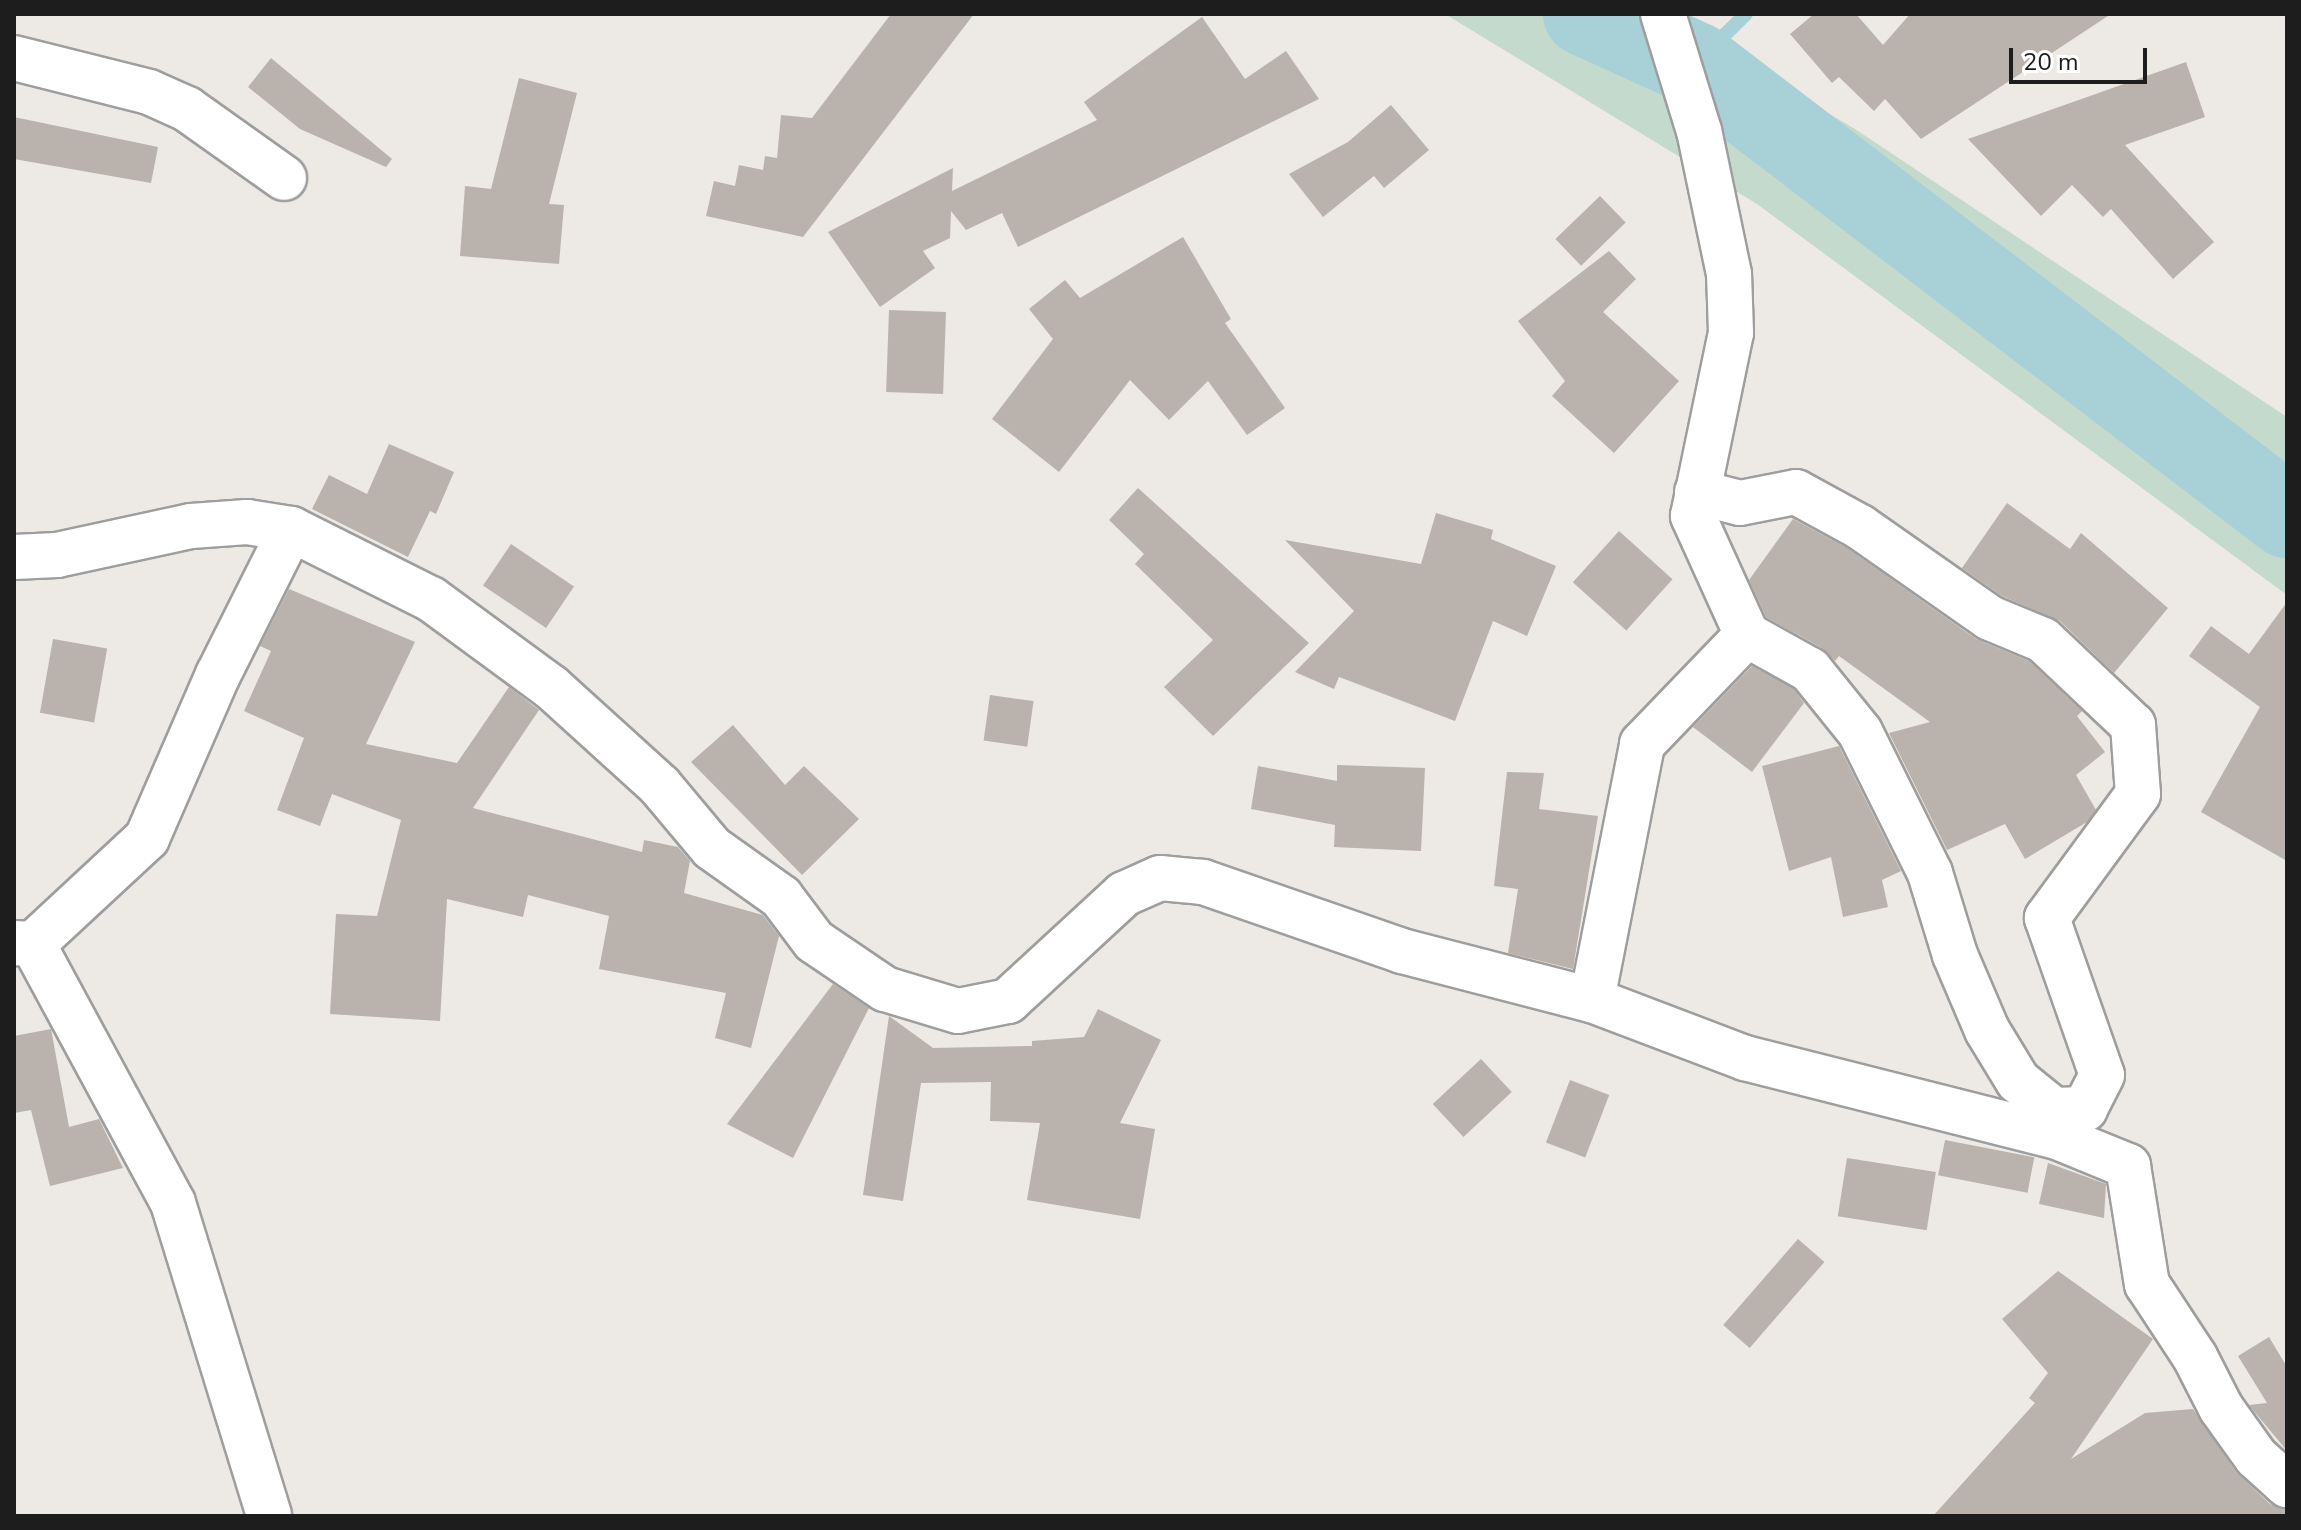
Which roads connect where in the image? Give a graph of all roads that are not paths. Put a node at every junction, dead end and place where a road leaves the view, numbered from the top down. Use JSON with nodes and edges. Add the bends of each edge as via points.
{"nodes":[{"id":1,"x":1663,"y":14,"type":"edge"},
{"id":2,"x":14,"y":58,"type":"edge"},
{"id":3,"x":284,"y":178,"type":"dead end"},
{"id":4,"x":1697,"y":492,"type":"junction"},
{"id":5,"x":291,"y":529,"type":"junction"},
{"id":6,"x":14,"y":557,"type":"edge"},
{"id":7,"x":1747,"y":635,"type":"junction"},
{"id":8,"x":24,"y":943,"type":"edge"},
{"id":9,"x":1592,"y":1000,"type":"junction"},
{"id":10,"x":2287,"y":1485,"type":"edge"},
{"id":11,"x":269,"y":1516,"type":"edge"}],
"edges":[{"from":1,"to":4,"type":"street","via":[[1699,131],[1729,274],[1731,333]]},
{"from":2,"to":3,"type":"street","via":[[149,92],[187,109]]},
{"from":4,"to":7,"type":"street","via":[[1693,516]]},
{"from":4,"to":7,"type":"street","via":[[1740,503],[1796,492],[1860,527],[1990,618],[2043,640],[2133,725],[2138,794],[2047,918],[2102,1075],[2085,1109],[2054,1110],[2018,1081],[1987,1030],[1955,955],[1930,873],[1860,732],[1810,670]]},
{"from":5,"to":6,"type":"street","via":[[247,522],[191,526],[57,555]]},
{"from":5,"to":8,"type":"street","via":[[218,675],[147,838]]},
{"from":5,"to":9,"type":"street","via":[[431,599],[551,687],[660,786],[712,848],[781,897],[814,941],[885,989],[958,1011],[1008,1001],[1124,894],[1160,878],[1203,882],[1402,951]]},
{"from":7,"to":9,"type":"street","via":[[1642,744]]},
{"from":8,"to":11,"type":"street","via":[[173,1203]]},
{"from":9,"to":10,"type":"street","via":[[1745,1058],[2057,1137],[2128,1166],[2147,1284],[2221,1408],[2256,1457]]}]}
